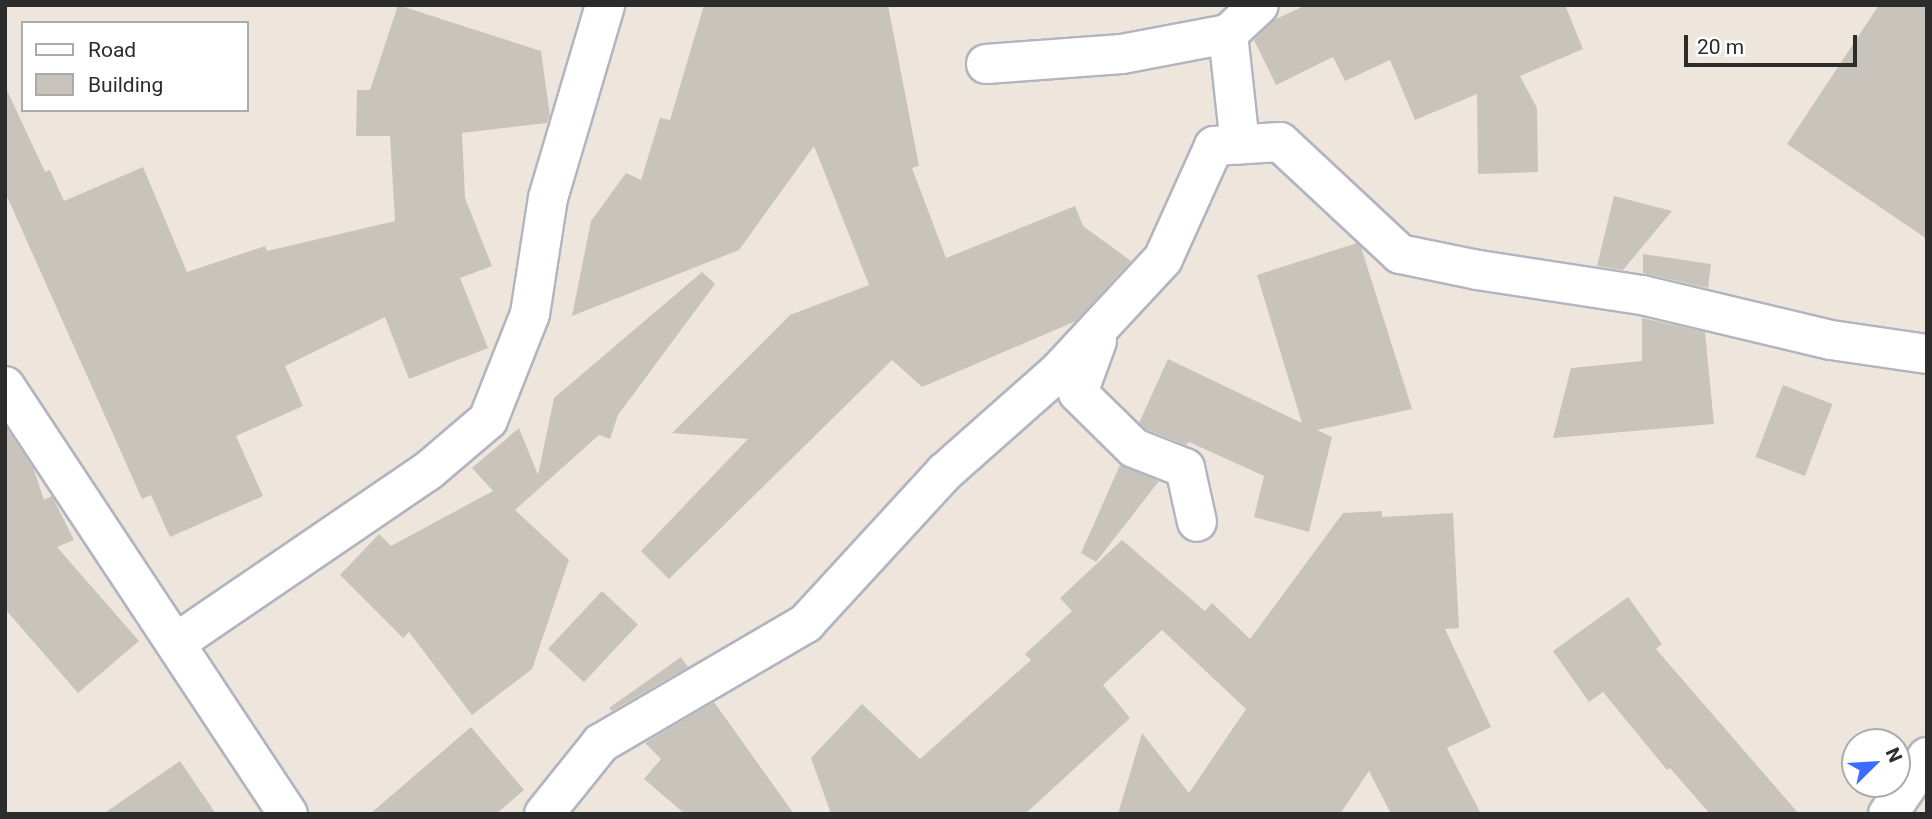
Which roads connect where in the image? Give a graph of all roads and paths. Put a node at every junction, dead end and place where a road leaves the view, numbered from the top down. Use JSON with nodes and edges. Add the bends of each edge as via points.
{"nodes":[{"id":1,"x":606,"y":5,"type":"edge"},
{"id":2,"x":1259,"y":5,"type":"edge"},
{"id":3,"x":1228,"y":34,"type":"junction"},
{"id":4,"x":986,"y":64,"type":"dead end"},
{"id":5,"x":1241,"y":144,"type":"junction"},
{"id":6,"x":1105,"y":319,"type":"junction"},
{"id":7,"x":1927,"y":354,"type":"edge"},
{"id":8,"x":5,"y":386,"type":"edge"},
{"id":9,"x":1197,"y":522,"type":"dead end"},
{"id":10,"x":177,"y":642,"type":"junction"},
{"id":11,"x":1924,"y":768,"type":"edge"},
{"id":12,"x":288,"y":814,"type":"edge"},
{"id":13,"x":544,"y":814,"type":"edge"},
{"id":14,"x":1888,"y":814,"type":"edge"}],
"edges":[{"from":1,"to":10,"type":"street","via":[[548,198],[530,314],[488,420],[428,471]]},
{"from":2,"to":3,"type":"street"},
{"from":3,"to":4,"type":"street","via":[[1122,54]]},
{"from":3,"to":5,"type":"street"},
{"from":5,"to":6,"type":"street","via":[[1214,146],[1163,259]]},
{"from":5,"to":7,"type":"street","via":[[1280,142],[1400,254],[1642,295],[1830,340]]},
{"from":6,"to":9,"type":"street","via":[[1078,393],[1133,448],[1185,468]]},
{"from":6,"to":13,"type":"street","via":[[1058,372],[945,472],[806,623],[601,743]]},
{"from":8,"to":10,"type":"street"},
{"from":10,"to":12,"type":"street"},
{"from":11,"to":14,"type":"street"}]}
